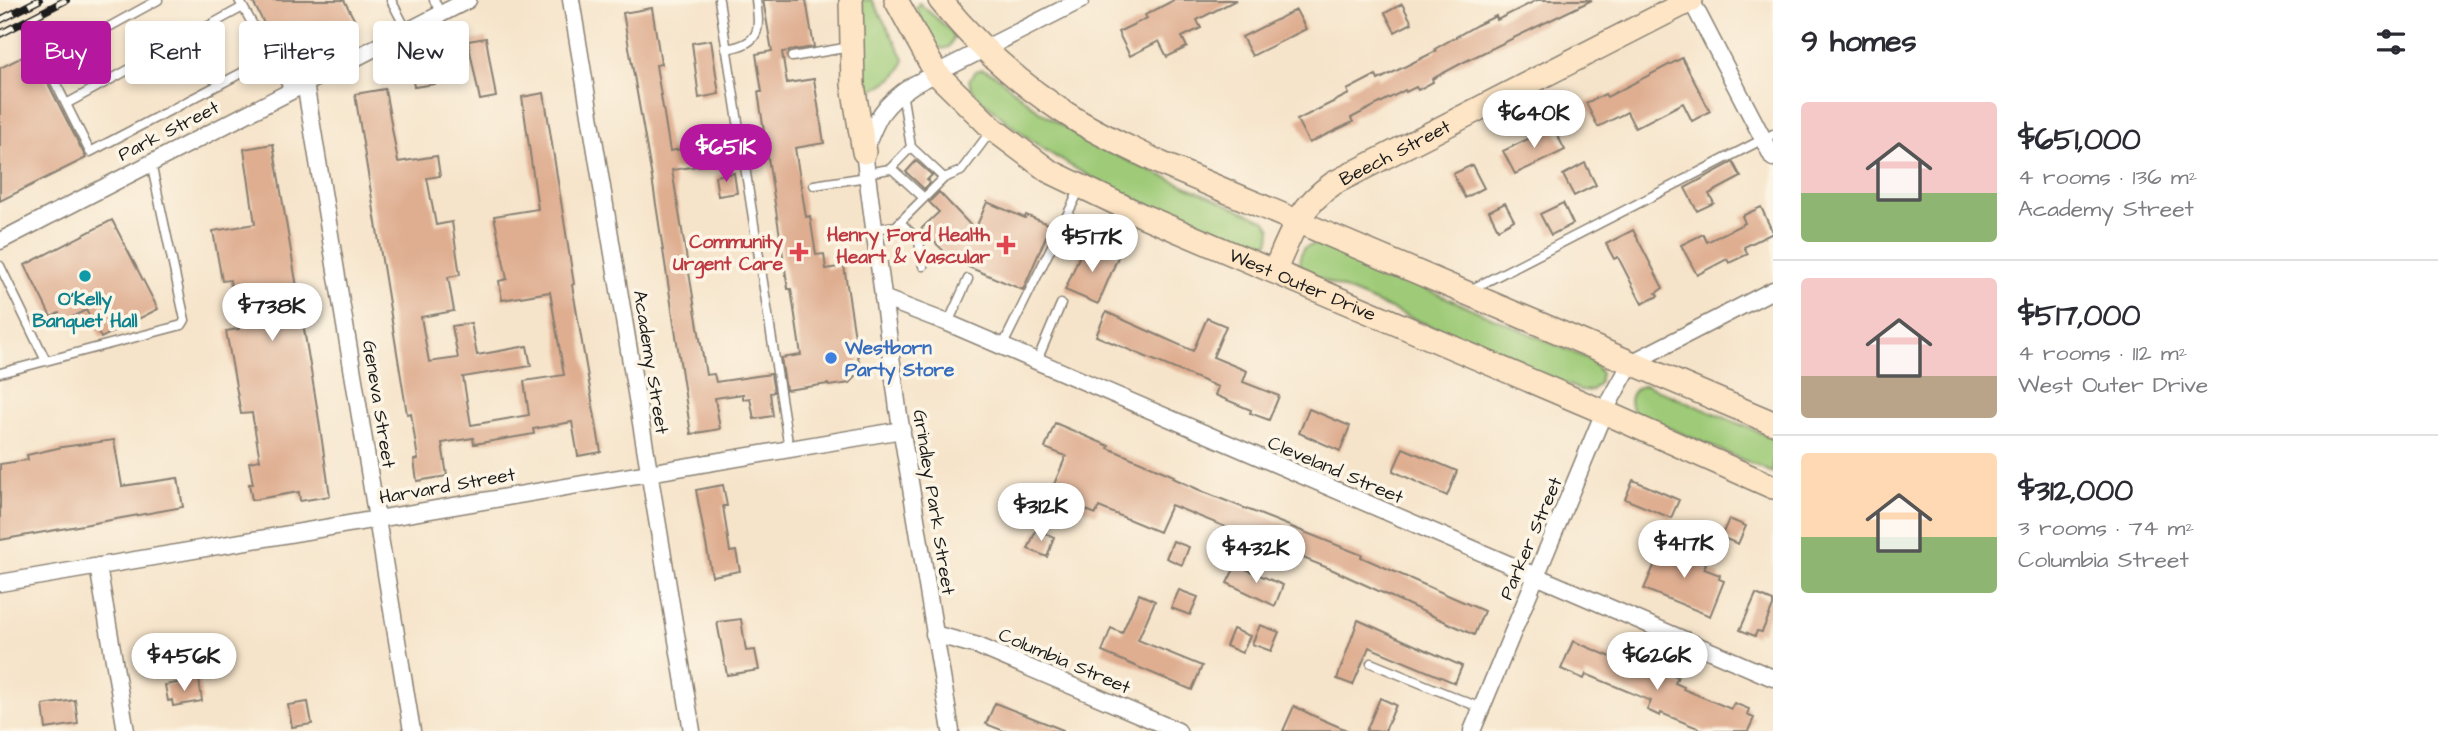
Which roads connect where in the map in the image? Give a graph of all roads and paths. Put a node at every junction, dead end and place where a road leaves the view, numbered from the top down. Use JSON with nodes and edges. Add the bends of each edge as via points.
{"nodes":[{"id":1,"x":158,"y":0,"type":"edge"},
{"id":2,"x":391,"y":0,"type":"edge"},
{"id":3,"x":468,"y":0,"type":"edge"},
{"id":4,"x":571,"y":0,"type":"edge"},
{"id":5,"x":719,"y":0,"type":"edge"},
{"id":6,"x":756,"y":0,"type":"edge"},
{"id":7,"x":851,"y":0,"type":"edge"},
{"id":8,"x":896,"y":0,"type":"edge"},
{"id":9,"x":940,"y":0,"type":"edge"},
{"id":10,"x":1081,"y":0,"type":"edge"},
{"id":11,"x":1691,"y":0,"type":"edge"},
{"id":12,"x":241,"y":4,"type":"edge"},
{"id":13,"x":438,"y":7,"type":"edge"},
{"id":14,"x":251,"y":21,"type":"edge"},
{"id":15,"x":402,"y":21,"type":"edge"},
{"id":16,"x":420,"y":21,"type":"edge"},
{"id":17,"x":852,"y":47,"type":"junction"},
{"id":18,"x":726,"y":49,"type":"junction"},
{"id":19,"x":984,"y":49,"type":"junction"},
{"id":20,"x":792,"y":57,"type":"dead end"},
{"id":21,"x":936,"y":73,"type":"junction"},
{"id":22,"x":239,"y":74,"type":"edge"},
{"id":23,"x":286,"y":84,"type":"edge"},
{"id":24,"x":303,"y":84,"type":"edge"},
{"id":25,"x":305,"y":84,"type":"edge"},
{"id":26,"x":290,"y":91,"type":"junction"},
{"id":27,"x":902,"y":92,"type":"junction"},
{"id":28,"x":66,"y":104,"type":"junction"},
{"id":29,"x":993,"y":129,"type":"junction"},
{"id":30,"x":1768,"y":137,"type":"edge"},
{"id":31,"x":911,"y":147,"type":"junction"},
{"id":32,"x":1773,"y":158,"type":"edge"},
{"id":33,"x":151,"y":163,"type":"junction"},
{"id":34,"x":866,"y":167,"type":"junction"},
{"id":35,"x":891,"y":167,"type":"junction"},
{"id":36,"x":944,"y":178,"type":"junction"},
{"id":37,"x":814,"y":185,"type":"dead end"},
{"id":38,"x":1081,"y":186,"type":"junction"},
{"id":39,"x":924,"y":198,"type":"junction"},
{"id":40,"x":900,"y":222,"type":"junction"},
{"id":41,"x":1296,"y":222,"type":"junction"},
{"id":42,"x":874,"y":229,"type":"junction"},
{"id":43,"x":0,"y":241,"type":"edge"},
{"id":44,"x":0,"y":266,"type":"edge"},
{"id":45,"x":923,"y":266,"type":"dead end"},
{"id":46,"x":1275,"y":270,"type":"junction"},
{"id":47,"x":968,"y":279,"type":"dead end"},
{"id":48,"x":1773,"y":290,"type":"edge"},
{"id":49,"x":1466,"y":292,"type":"junction"},
{"id":50,"x":883,"y":298,"type":"junction"},
{"id":51,"x":1061,"y":304,"type":"dead end"},
{"id":52,"x":948,"y":323,"type":"junction"},
{"id":53,"x":1002,"y":347,"type":"junction"},
{"id":54,"x":46,"y":361,"type":"junction"},
{"id":55,"x":1036,"y":363,"type":"junction"},
{"id":56,"x":1631,"y":363,"type":"junction"},
{"id":57,"x":0,"y":373,"type":"edge"},
{"id":58,"x":1604,"y":412,"type":"junction"},
{"id":59,"x":1773,"y":423,"type":"edge"},
{"id":60,"x":902,"y":430,"type":"junction"},
{"id":61,"x":789,"y":449,"type":"junction"},
{"id":62,"x":649,"y":473,"type":"junction"},
{"id":63,"x":1773,"y":487,"type":"edge"},
{"id":64,"x":377,"y":519,"type":"junction"},
{"id":65,"x":98,"y":566,"type":"junction"},
{"id":66,"x":1536,"y":577,"type":"junction"},
{"id":67,"x":0,"y":583,"type":"edge"},
{"id":68,"x":934,"y":634,"type":"junction"},
{"id":69,"x":1371,"y":663,"type":"dead end"},
{"id":70,"x":1773,"y":678,"type":"edge"},
{"id":71,"x":1481,"y":708,"type":"junction"},
{"id":72,"x":127,"y":731,"type":"edge"},
{"id":73,"x":412,"y":731,"type":"edge"},
{"id":74,"x":692,"y":731,"type":"edge"},
{"id":75,"x":951,"y":731,"type":"edge"},
{"id":76,"x":1178,"y":731,"type":"edge"},
{"id":77,"x":1472,"y":731,"type":"edge"}],
"edges":[{"from":1,"to":28,"type":"lane","via":[[46,62]]},
{"from":2,"to":15,"type":"lane"},
{"from":3,"to":13,"type":"street","name":"Park Street"},
{"from":4,"to":62,"type":"street","name":"Academy Street"},
{"from":5,"to":18,"type":"lane"},
{"from":6,"to":18,"type":"lane","via":[[760,26],[755,37],[745,46]]},
{"from":7,"to":17,"type":"main road"},
{"from":8,"to":21,"type":"main road","name":"West Outer Drive"},
{"from":9,"to":19,"type":"main road"},
{"from":10,"to":19,"type":"street","name":"Grindley Park Street"},
{"from":11,"to":30,"type":"street"},
{"from":11,"to":41,"type":"main road","name":"Beech Street","via":[[1335,183],[1315,196]]},
{"from":12,"to":14,"type":"lane"},
{"from":12,"to":28,"type":"lane"},
{"from":13,"to":16,"type":"street","name":"Park Street"},
{"from":17,"to":20,"type":"lane"},
{"from":17,"to":34,"type":"main road"},
{"from":18,"to":61,"type":"lane"},
{"from":19,"to":21,"type":"street","name":"Grindley Park Street"},
{"from":19,"to":41,"type":"main road","via":[[1080,122],[1160,163]]},
{"from":21,"to":27,"type":"street","name":"Grindley Park Street"},
{"from":21,"to":29,"type":"main road","name":"West Outer Drive"},
{"from":22,"to":28,"type":"lane","via":[[90,152]]},
{"from":23,"to":26,"type":"lane"},
{"from":24,"to":26,"type":"street","name":"Park Street"},
{"from":25,"to":64,"type":"street","name":"Geneva Street"},
{"from":26,"to":33,"type":"street","name":"Park Street"},
{"from":27,"to":31,"type":"lane"},
{"from":27,"to":34,"type":"street","name":"Grindley Park Street","via":[[878,116]]},
{"from":29,"to":36,"type":"lane","via":[[961,171]]},
{"from":29,"to":38,"type":"main road","name":"West Outer Drive","via":[[1049,171]]},
{"from":30,"to":32,"type":"street"},
{"from":30,"to":49,"type":"lane"},
{"from":31,"to":35,"type":"lane"},
{"from":31,"to":36,"type":"lane"},
{"from":33,"to":43,"type":"street","name":"Park Street"},
{"from":33,"to":54,"type":"lane","via":[[185,320],[182,325]]},
{"from":34,"to":35,"type":"lane"},
{"from":34,"to":37,"type":"lane"},
{"from":34,"to":42,"type":"street","name":"Grindley Park Street"},
{"from":35,"to":39,"type":"lane"},
{"from":36,"to":39,"type":"lane"},
{"from":38,"to":46,"type":"main road","name":"West Outer Drive"},
{"from":38,"to":53,"type":"lane"},
{"from":39,"to":40,"type":"lane"},
{"from":40,"to":42,"type":"lane"},
{"from":40,"to":45,"type":"lane","via":[[919,240]]},
{"from":41,"to":46,"type":"main road","name":"Beech Street"},
{"from":41,"to":49,"type":"main road"},
{"from":42,"to":50,"type":"street","name":"Grindley Park Street"},
{"from":44,"to":54,"type":"lane"},
{"from":46,"to":58,"type":"main road","name":"West Outer Drive"},
{"from":47,"to":52,"type":"lane"},
{"from":48,"to":56,"type":"street"},
{"from":49,"to":56,"type":"main road"},
{"from":50,"to":52,"type":"street","name":"Cleveland Street"},
{"from":50,"to":60,"type":"street","name":"Grindley Park Street"},
{"from":51,"to":55,"type":"lane"},
{"from":52,"to":53,"type":"street","name":"Cleveland Street"},
{"from":53,"to":55,"type":"street","name":"Cleveland Street"},
{"from":54,"to":57,"type":"lane"},
{"from":55,"to":66,"type":"street","name":"Cleveland Street"},
{"from":56,"to":58,"type":"street","name":"Parker Street"},
{"from":56,"to":59,"type":"main road"},
{"from":58,"to":63,"type":"main road","name":"West Outer Drive"},
{"from":58,"to":66,"type":"street","name":"Parker Street"},
{"from":60,"to":61,"type":"street","name":"Harvard Street"},
{"from":60,"to":68,"type":"street","name":"Grindley Park Street"},
{"from":61,"to":62,"type":"street","name":"Harvard Street"},
{"from":62,"to":64,"type":"street","name":"Harvard Street"},
{"from":62,"to":74,"type":"street","name":"Academy Street"},
{"from":64,"to":65,"type":"street","name":"Harvard Street"},
{"from":64,"to":73,"type":"street","name":"Geneva Street"},
{"from":65,"to":67,"type":"street","name":"Harvard Street"},
{"from":65,"to":72,"type":"street"},
{"from":66,"to":70,"type":"street","name":"Cleveland Street"},
{"from":66,"to":71,"type":"street","name":"Parker Street"},
{"from":68,"to":75,"type":"street","name":"Grindley Park Street"},
{"from":68,"to":76,"type":"street","name":"Columbia Street","via":[[978,646]]},
{"from":69,"to":71,"type":"lane"},
{"from":71,"to":77,"type":"street","name":"Parker Street"}]}
